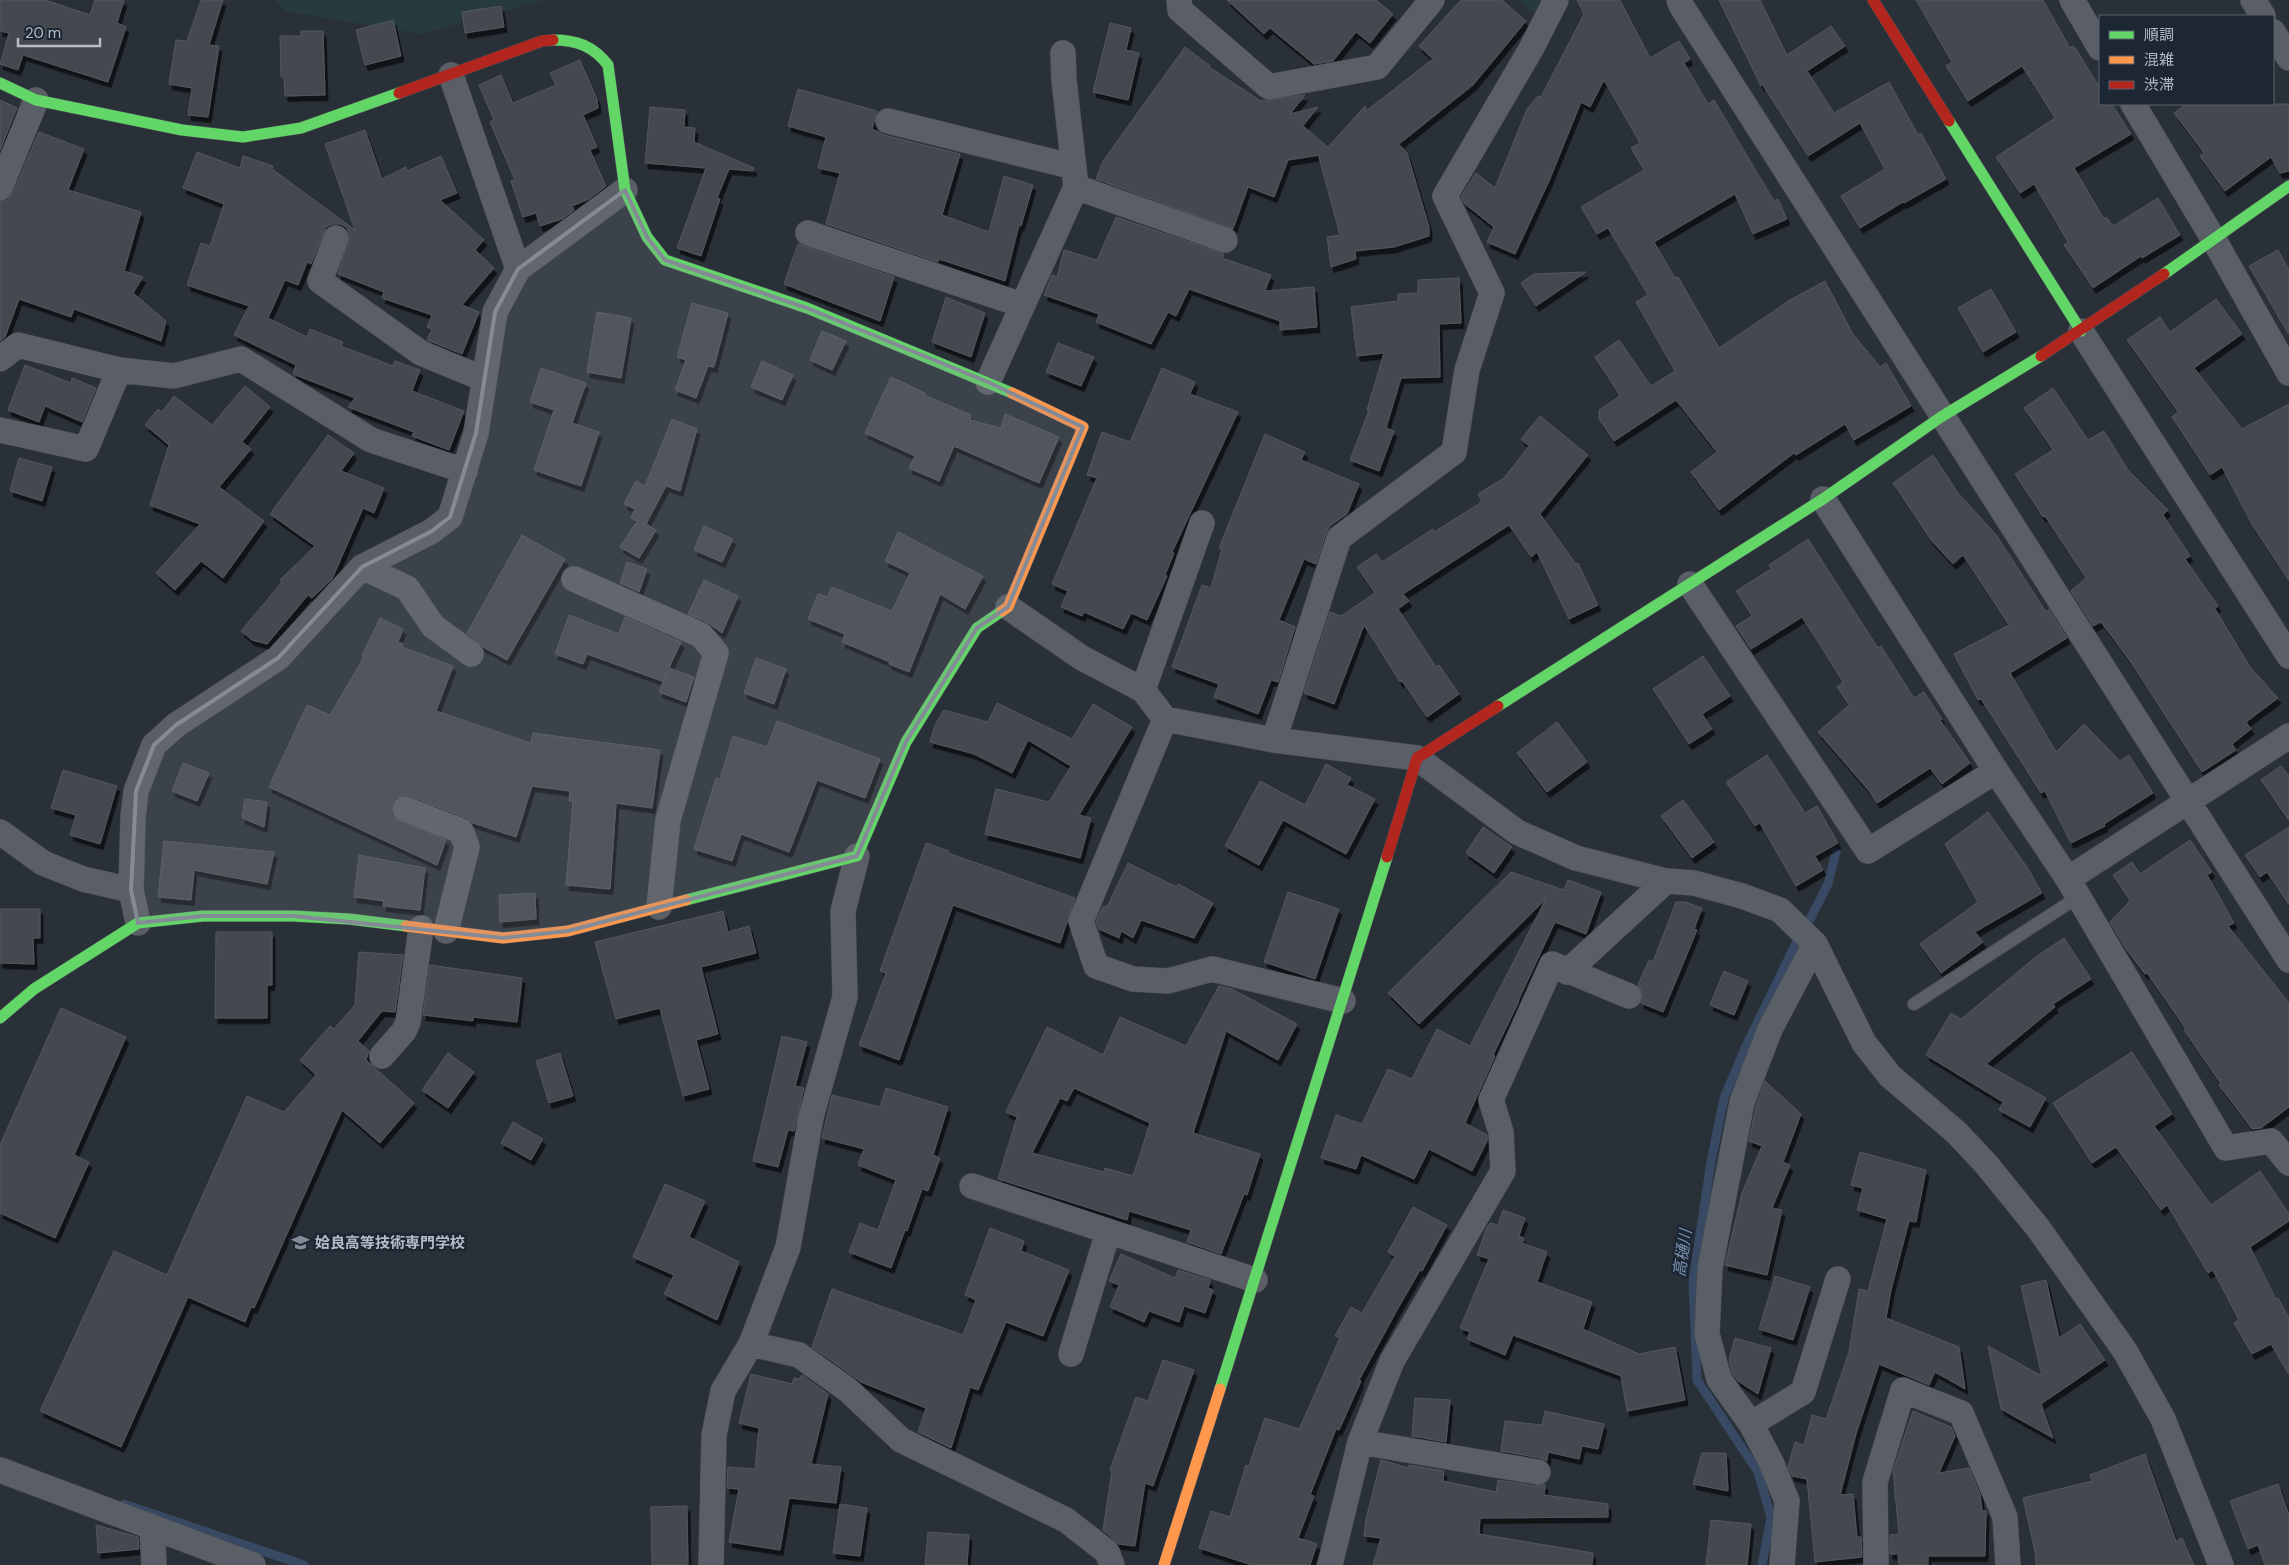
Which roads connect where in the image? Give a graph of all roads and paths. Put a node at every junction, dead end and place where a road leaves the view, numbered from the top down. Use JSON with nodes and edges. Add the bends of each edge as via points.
{"nodes":[{"id":1,"x":1179,"y":0,"type":"edge"},
{"id":2,"x":1432,"y":0,"type":"edge"},
{"id":3,"x":1556,"y":0,"type":"edge"},
{"id":4,"x":1680,"y":0,"type":"edge"},
{"id":5,"x":1873,"y":0,"type":"edge"},
{"id":6,"x":2072,"y":0,"type":"edge"},
{"id":7,"x":2253,"y":0,"type":"edge"},
{"id":8,"x":2262,"y":15,"type":"edge"},
{"id":9,"x":2274,"y":34,"type":"edge"},
{"id":10,"x":2099,"y":46,"type":"edge"},
{"id":11,"x":1063,"y":53,"type":"dead end"},
{"id":12,"x":2289,"y":58,"type":"edge"},
{"id":13,"x":451,"y":75,"type":"junction"},
{"id":14,"x":0,"y":84,"type":"edge"},
{"id":15,"x":36,"y":100,"type":"junction"},
{"id":16,"x":2134,"y":105,"type":"edge"},
{"id":17,"x":888,"y":121,"type":"dead end"},
{"id":18,"x":1075,"y":177,"type":"junction"},
{"id":19,"x":2289,"y":186,"type":"edge"},
{"id":20,"x":0,"y":188,"type":"edge"},
{"id":21,"x":625,"y":190,"type":"junction"},
{"id":22,"x":808,"y":233,"type":"dead end"},
{"id":23,"x":336,"y":238,"type":"dead end"},
{"id":24,"x":1225,"y":240,"type":"dead end"},
{"id":25,"x":2214,"y":240,"type":"junction"},
{"id":26,"x":518,"y":269,"type":"junction"},
{"id":27,"x":1022,"y":305,"type":"junction"},
{"id":28,"x":2081,"y":331,"type":"junction"},
{"id":29,"x":0,"y":359,"type":"edge"},
{"id":30,"x":119,"y":370,"type":"junction"},
{"id":31,"x":2289,"y":373,"type":"edge"},
{"id":32,"x":484,"y":379,"type":"junction"},
{"id":33,"x":988,"y":382,"type":"junction"},
{"id":34,"x":1941,"y":417,"type":"junction"},
{"id":35,"x":0,"y":430,"type":"edge"},
{"id":36,"x":465,"y":471,"type":"junction"},
{"id":37,"x":1823,"y":499,"type":"junction"},
{"id":38,"x":1202,"y":523,"type":"dead end"},
{"id":39,"x":362,"y":567,"type":"junction"},
{"id":40,"x":574,"y":579,"type":"dead end"},
{"id":41,"x":1690,"y":584,"type":"junction"},
{"id":42,"x":1008,"y":607,"type":"junction"},
{"id":43,"x":470,"y":654,"type":"dead end"},
{"id":44,"x":2289,"y":656,"type":"edge"},
{"id":45,"x":1143,"y":690,"type":"junction"},
{"id":46,"x":1165,"y":719,"type":"junction"},
{"id":47,"x":2289,"y":736,"type":"edge"},
{"id":48,"x":1274,"y":740,"type":"junction"},
{"id":49,"x":1417,"y":758,"type":"junction"},
{"id":50,"x":1996,"y":771,"type":"junction"},
{"id":51,"x":2188,"y":801,"type":"junction"},
{"id":52,"x":405,"y":809,"type":"dead end"},
{"id":53,"x":0,"y":832,"type":"edge"},
{"id":54,"x":856,"y":856,"type":"junction"},
{"id":55,"x":1666,"y":881,"type":"junction"},
{"id":56,"x":2073,"y":888,"type":"junction"},
{"id":57,"x":130,"y":890,"type":"junction"},
{"id":58,"x":659,"y":907,"type":"junction"},
{"id":59,"x":138,"y":923,"type":"junction"},
{"id":60,"x":421,"y":928,"type":"junction"},
{"id":61,"x":446,"y":931,"type":"junction"},
{"id":62,"x":1814,"y":944,"type":"junction"},
{"id":63,"x":2289,"y":960,"type":"edge"},
{"id":64,"x":1567,"y":972,"type":"junction"},
{"id":65,"x":1629,"y":996,"type":"dead end"},
{"id":66,"x":1344,"y":1001,"type":"junction"},
{"id":67,"x":1914,"y":1004,"type":"dead end"},
{"id":68,"x":0,"y":1018,"type":"edge"},
{"id":69,"x":382,"y":1056,"type":"dead end"},
{"id":70,"x":2289,"y":1163,"type":"edge"},
{"id":71,"x":972,"y":1186,"type":"dead end"},
{"id":72,"x":1108,"y":1232,"type":"junction"},
{"id":73,"x":1838,"y":1279,"type":"dead end"},
{"id":74,"x":1255,"y":1280,"type":"junction"},
{"id":75,"x":751,"y":1344,"type":"junction"},
{"id":76,"x":1071,"y":1354,"type":"dead end"},
{"id":77,"x":1751,"y":1424,"type":"junction"},
{"id":78,"x":1360,"y":1442,"type":"junction"},
{"id":79,"x":0,"y":1470,"type":"edge"},
{"id":80,"x":1538,"y":1472,"type":"dead end"},
{"id":81,"x":152,"y":1527,"type":"junction"},
{"id":82,"x":154,"y":1565,"type":"edge"},
{"id":83,"x":253,"y":1565,"type":"edge"},
{"id":84,"x":711,"y":1565,"type":"edge"},
{"id":85,"x":1112,"y":1565,"type":"edge"},
{"id":86,"x":1164,"y":1565,"type":"edge"},
{"id":87,"x":1330,"y":1565,"type":"edge"},
{"id":88,"x":1782,"y":1565,"type":"edge"},
{"id":89,"x":1876,"y":1565,"type":"edge"},
{"id":90,"x":2008,"y":1565,"type":"edge"},
{"id":91,"x":2221,"y":1565,"type":"edge"}],
"edges":[{"from":1,"to":2,"type":"street","via":[[1180,10],[1269,87],[1377,68]]},
{"from":3,"to":48,"type":"street","via":[[1445,196],[1492,293],[1467,370],[1454,452],[1339,538]]},
{"from":4,"to":34,"type":"street","via":[[1687,16]]},
{"from":5,"to":28,"type":"street"},
{"from":6,"to":10,"type":"street"},
{"from":7,"to":8,"type":"street"},
{"from":9,"to":12,"type":"street"},
{"from":11,"to":18,"type":"street"},
{"from":13,"to":15,"type":"street","via":[[301,128],[244,137],[182,130]]},
{"from":13,"to":21,"type":"street","via":[[542,41],[570,39],[598,50],[608,65]]},
{"from":13,"to":26,"type":"street"},
{"from":14,"to":15,"type":"street"},
{"from":15,"to":20,"type":"street"},
{"from":16,"to":25,"type":"street"},
{"from":17,"to":18,"type":"street"},
{"from":18,"to":24,"type":"street"},
{"from":18,"to":27,"type":"street"},
{"from":19,"to":25,"type":"street"},
{"from":21,"to":26,"type":"street"},
{"from":21,"to":33,"type":"street","via":[[647,237],[665,260],[807,308]]},
{"from":22,"to":27,"type":"street"},
{"from":23,"to":32,"type":"street","via":[[320,281],[421,353]]},
{"from":25,"to":28,"type":"street"},
{"from":25,"to":31,"type":"street"},
{"from":26,"to":32,"type":"street","via":[[495,312]]},
{"from":27,"to":33,"type":"street"},
{"from":28,"to":34,"type":"street"},
{"from":28,"to":44,"type":"street"},
{"from":29,"to":30,"type":"street","via":[[18,345]]},
{"from":30,"to":35,"type":"street","via":[[86,449]]},
{"from":30,"to":36,"type":"street","via":[[174,376],[241,359],[371,440]]},
{"from":32,"to":36,"type":"street","via":[[476,433]]},
{"from":33,"to":42,"type":"street","via":[[1083,427]]},
{"from":34,"to":37,"type":"street"},
{"from":34,"to":51,"type":"street"},
{"from":36,"to":39,"type":"street","via":[[450,517],[432,531]]},
{"from":37,"to":41,"type":"street"},
{"from":37,"to":50,"type":"street"},
{"from":38,"to":45,"type":"street"},
{"from":39,"to":43,"type":"street","via":[[407,588],[433,626]]},
{"from":39,"to":57,"type":"street","via":[[278,658],[176,725],[154,745],[136,791]]},
{"from":40,"to":58,"type":"street","via":[[701,635],[716,653],[668,820]]},
{"from":41,"to":49,"type":"street"},
{"from":41,"to":50,"type":"street","via":[[1868,851]]},
{"from":42,"to":45,"type":"street","via":[[1082,658]]},
{"from":42,"to":54,"type":"street","via":[[977,628],[911,734]]},
{"from":45,"to":46,"type":"street"},
{"from":46,"to":48,"type":"street"},
{"from":46,"to":66,"type":"street","via":[[1081,921],[1096,966],[1132,979],[1168,982],[1212,969]]},
{"from":47,"to":51,"type":"street"},
{"from":48,"to":49,"type":"street"},
{"from":49,"to":55,"type":"street","via":[[1517,832],[1576,858]]},
{"from":49,"to":66,"type":"street"},
{"from":50,"to":56,"type":"street"},
{"from":51,"to":56,"type":"street"},
{"from":51,"to":63,"type":"street"},
{"from":52,"to":61,"type":"street","via":[[461,831],[467,847]]},
{"from":53,"to":57,"type":"street","via":[[43,863],[82,879]]},
{"from":54,"to":58,"type":"street"},
{"from":54,"to":75,"type":"street","via":[[843,911],[845,997],[811,1117],[788,1247]]},
{"from":55,"to":62,"type":"street","via":[[1694,883],[1780,910]]},
{"from":55,"to":64,"type":"street"},
{"from":56,"to":67,"type":"lane"},
{"from":56,"to":70,"type":"street","via":[[2226,1148],[2271,1141]]},
{"from":57,"to":59,"type":"street"},
{"from":58,"to":61,"type":"street","via":[[568,931],[503,938]]},
{"from":59,"to":60,"type":"street","via":[[203,916],[293,916]]},
{"from":59,"to":68,"type":"street","via":[[34,989]]},
{"from":60,"to":61,"type":"street"},
{"from":60,"to":69,"type":"street","via":[[408,1022]]},
{"from":62,"to":77,"type":"street","via":[[1770,1029],[1742,1102],[1710,1268],[1707,1334],[1716,1370]]},
{"from":62,"to":91,"type":"street","via":[[1864,1043],[1890,1076],[1957,1133],[1986,1164],[2038,1228],[2125,1351],[2163,1419]]},
{"from":64,"to":65,"type":"street"},
{"from":64,"to":78,"type":"street","via":[[1552,964],[1491,1100],[1501,1132],[1502,1171],[1392,1361]]},
{"from":66,"to":74,"type":"street"},
{"from":71,"to":72,"type":"street"},
{"from":72,"to":74,"type":"street"},
{"from":72,"to":76,"type":"street"},
{"from":73,"to":77,"type":"street","via":[[1803,1392]]},
{"from":74,"to":86,"type":"street"},
{"from":75,"to":84,"type":"street","via":[[723,1391],[714,1435]]},
{"from":75,"to":85,"type":"street","via":[[799,1355],[848,1390],[901,1440],[1066,1520],[1107,1552]]},
{"from":77,"to":88,"type":"street","via":[[1787,1501]]},
{"from":78,"to":80,"type":"street"},
{"from":78,"to":87,"type":"street"},
{"from":79,"to":81,"type":"street"},
{"from":81,"to":82,"type":"street"},
{"from":81,"to":83,"type":"street"},
{"from":89,"to":90,"type":"street","via":[[1875,1482],[1903,1390],[1961,1412],[2005,1517]]}]}
